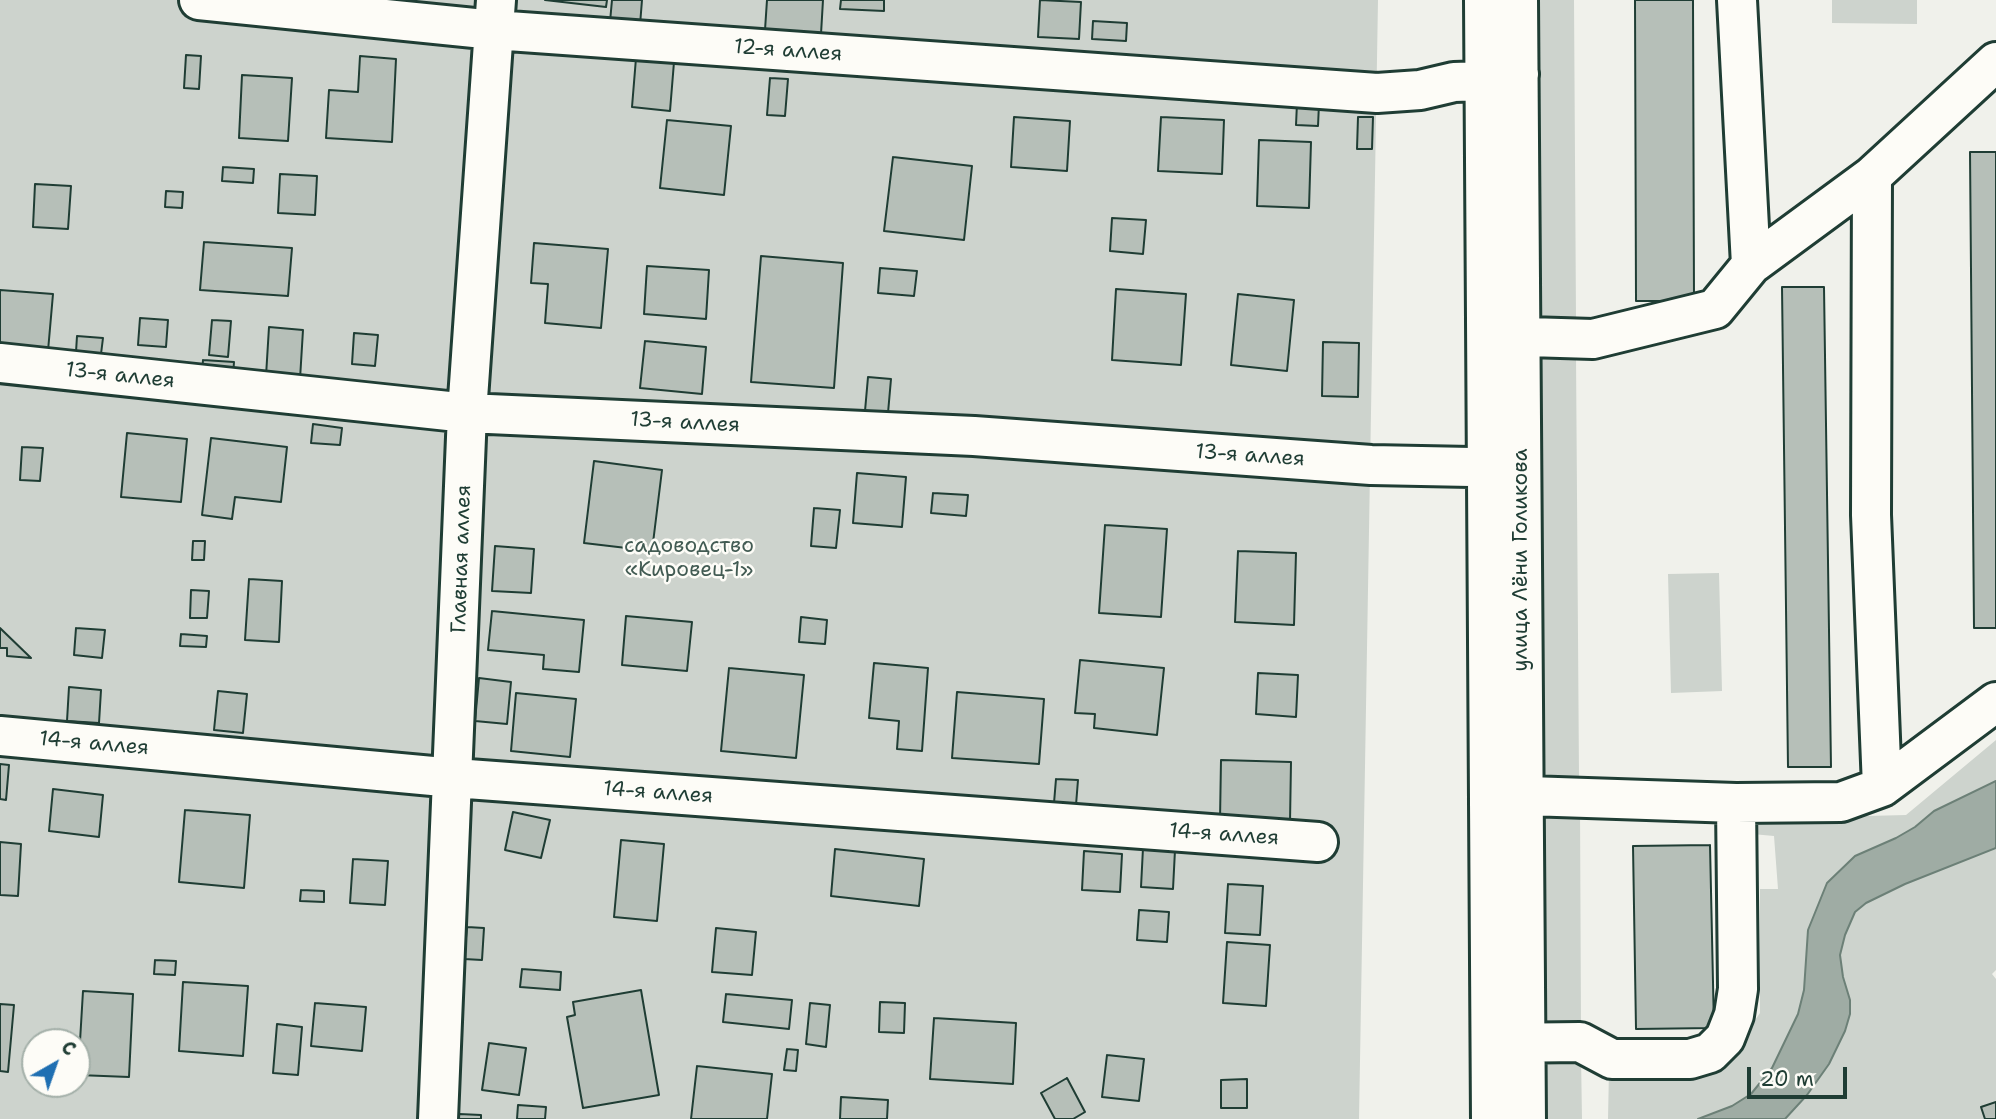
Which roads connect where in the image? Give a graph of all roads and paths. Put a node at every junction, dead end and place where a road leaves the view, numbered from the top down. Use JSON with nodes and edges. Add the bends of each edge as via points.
{"nodes":[{"id":1,"x":199,"y":0,"type":"edge"},
{"id":2,"x":1484,"y":0,"type":"edge"},
{"id":3,"x":1518,"y":0,"type":"edge"},
{"id":4,"x":1737,"y":0,"type":"edge"},
{"id":5,"x":495,"y":15,"type":"edge"},
{"id":6,"x":1996,"y":62,"type":"edge"},
{"id":7,"x":1502,"y":77,"type":"junction"},
{"id":8,"x":1872,"y":176,"type":"junction"},
{"id":9,"x":1751,"y":265,"type":"junction"},
{"id":10,"x":1503,"y":337,"type":"junction"},
{"id":11,"x":0,"y":363,"type":"edge"},
{"id":12,"x":467,"y":413,"type":"junction"},
{"id":13,"x":1504,"y":468,"type":"junction"},
{"id":14,"x":1996,"y":702,"type":"edge"},
{"id":15,"x":0,"y":736,"type":"edge"},
{"id":16,"x":454,"y":778,"type":"junction"},
{"id":17,"x":1882,"y":787,"type":"junction"},
{"id":18,"x":1506,"y":795,"type":"junction"},
{"id":19,"x":1736,"y":803,"type":"junction"},
{"id":20,"x":1318,"y":842,"type":"dead end"},
{"id":21,"x":1508,"y":1043,"type":"junction"},
{"id":22,"x":438,"y":1119,"type":"edge"},
{"id":23,"x":1491,"y":1119,"type":"edge"},
{"id":24,"x":1526,"y":1119,"type":"edge"}],
"edges":[{"from":1,"to":5,"type":"street","name":"12-я аллея"},
{"from":2,"to":7,"type":"street","name":"улица Лёни Голикова"},
{"from":3,"to":7,"type":"street","name":"улица Лёни Голикова"},
{"from":4,"to":9,"type":"street"},
{"from":5,"to":7,"type":"street","name":"12-я аллея","via":[[1377,93]]},
{"from":5,"to":12,"type":"street","name":"Главная аллея"},
{"from":6,"to":8,"type":"street"},
{"from":7,"to":10,"type":"street","name":"улица Лёни Голикова"},
{"from":8,"to":9,"type":"street"},
{"from":8,"to":17,"type":"street","via":[[1871,515]]},
{"from":9,"to":10,"type":"street","via":[[1715,309],[1593,340]]},
{"from":10,"to":13,"type":"street","name":"улица Лёни Голикова"},
{"from":11,"to":12,"type":"street","name":"13-я аллея"},
{"from":12,"to":13,"type":"street","name":"13-я аллея","via":[[974,436],[1371,465]]},
{"from":12,"to":16,"type":"street","name":"Главная аллея"},
{"from":13,"to":18,"type":"street","name":"улица Лёни Голикова"},
{"from":14,"to":17,"type":"street"},
{"from":15,"to":16,"type":"street","name":"14-я аллея"},
{"from":16,"to":20,"type":"street","name":"14-я аллея"},
{"from":16,"to":22,"type":"street","name":"Главная аллея"},
{"from":17,"to":19,"type":"street","via":[[1841,802]]},
{"from":18,"to":19,"type":"street"},
{"from":18,"to":21,"type":"street","name":"улица Лёни Голикова"},
{"from":19,"to":21,"type":"street","via":[[1738,989],[1725,1038],[1710,1053],[1690,1059],[1612,1059],[1580,1042]]},
{"from":21,"to":23,"type":"street","name":"улица Лёни Голикова"},
{"from":21,"to":24,"type":"street","name":"улица Лёни Голикова"}]}
